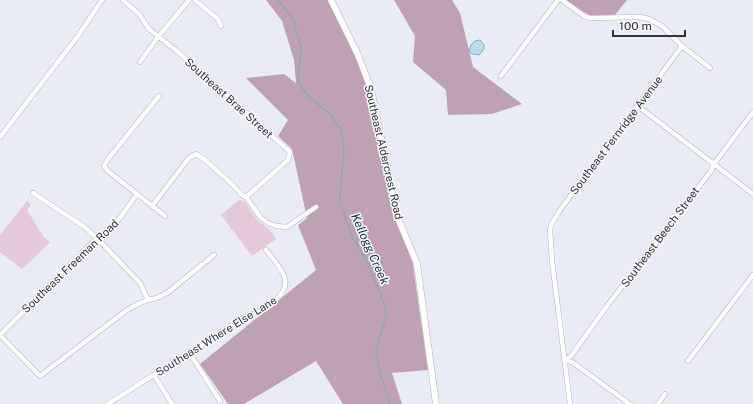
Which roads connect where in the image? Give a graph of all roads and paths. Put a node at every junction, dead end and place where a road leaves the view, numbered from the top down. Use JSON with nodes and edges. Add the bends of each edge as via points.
{"nodes":[{"id":1,"x":102,"y":0,"type":"edge"},
{"id":2,"x":123,"y":0,"type":"edge"},
{"id":3,"x":189,"y":0,"type":"edge"},
{"id":4,"x":195,"y":0,"type":"edge"},
{"id":5,"x":331,"y":0,"type":"edge"},
{"id":6,"x":558,"y":0,"type":"edge"},
{"id":7,"x":562,"y":0,"type":"edge"},
{"id":8,"x":221,"y":26,"type":"dead end"},
{"id":9,"x":158,"y":37,"type":"junction"},
{"id":10,"x":682,"y":46,"type":"junction"},
{"id":11,"x":140,"y":62,"type":"dead end"},
{"id":12,"x":710,"y":68,"type":"dead end"},
{"id":13,"x":501,"y":76,"type":"dead end"},
{"id":14,"x":159,"y":96,"type":"dead end"},
{"id":15,"x":638,"y":106,"type":"junction"},
{"id":16,"x":753,"y":112,"type":"edge"},
{"id":17,"x":0,"y":137,"type":"edge"},
{"id":18,"x":714,"y":164,"type":"junction"},
{"id":19,"x":33,"y":193,"type":"dead end"},
{"id":20,"x":137,"y":194,"type":"junction"},
{"id":21,"x":753,"y":194,"type":"edge"},
{"id":22,"x":246,"y":197,"type":"junction"},
{"id":23,"x":152,"y":206,"type":"junction"},
{"id":24,"x":316,"y":207,"type":"dead end"},
{"id":25,"x":165,"y":216,"type":"dead end"},
{"id":26,"x":97,"y":238,"type":"junction"},
{"id":27,"x":266,"y":250,"type":"dead end"},
{"id":28,"x":214,"y":255,"type":"dead end"},
{"id":29,"x":753,"y":275,"type":"edge"},
{"id":30,"x":148,"y":300,"type":"junction"},
{"id":31,"x":0,"y":335,"type":"edge"},
{"id":32,"x":190,"y":352,"type":"junction"},
{"id":33,"x":564,"y":360,"type":"junction"},
{"id":34,"x":688,"y":361,"type":"dead end"},
{"id":35,"x":154,"y":375,"type":"junction"},
{"id":36,"x":665,"y":394,"type":"dead end"},
{"id":37,"x":220,"y":401,"type":"dead end"},
{"id":38,"x":108,"y":404,"type":"edge"},
{"id":39,"x":172,"y":404,"type":"edge"},
{"id":40,"x":436,"y":404,"type":"edge"},
{"id":41,"x":570,"y":404,"type":"edge"},
{"id":42,"x":630,"y":404,"type":"edge"},
{"id":43,"x":658,"y":404,"type":"edge"}],
"edges":[{"from":1,"to":17,"type":"street","via":[[78,36]]},
{"from":2,"to":9,"type":"street","name":"Southeast Brae Street","via":[[136,10],[147,27]]},
{"from":3,"to":9,"type":"street"},
{"from":4,"to":8,"type":"street","via":[[218,19]]},
{"from":5,"to":40,"type":"street","name":"Southeast Aldercrest Road","via":[[358,55],[371,89],[397,216],[417,264]]},
{"from":6,"to":13,"type":"street"},
{"from":7,"to":10,"type":"street","via":[[590,18],[649,19],[662,26]]},
{"from":9,"to":11,"type":"street"},
{"from":9,"to":22,"type":"street","name":"Southeast Brae Street","via":[[290,152],[288,160]]},
{"from":10,"to":12,"type":"street"},
{"from":10,"to":15,"type":"street","name":"Southeast Fernridge Avenue"},
{"from":14,"to":20,"type":"street","via":[[104,166]]},
{"from":15,"to":18,"type":"street"},
{"from":15,"to":33,"type":"street","name":"Southeast Fernridge Avenue","via":[[551,225],[552,261]]},
{"from":16,"to":18,"type":"street","name":"Southeast Beech Street"},
{"from":18,"to":21,"type":"street"},
{"from":18,"to":33,"type":"street","name":"Southeast Beech Street","via":[[571,356]]},
{"from":19,"to":26,"type":"street"},
{"from":20,"to":23,"type":"street"},
{"from":20,"to":26,"type":"street","name":"Southeast Freeman Road","via":[[120,218]]},
{"from":22,"to":23,"type":"street","via":[[196,154],[189,158]]},
{"from":22,"to":24,"type":"street","via":[[261,218],[282,227],[291,225]]},
{"from":23,"to":25,"type":"street"},
{"from":26,"to":30,"type":"street","via":[[140,282]]},
{"from":26,"to":31,"type":"street","name":"Southeast Freeman Road"},
{"from":27,"to":32,"type":"street","name":"Southeast Where Else Lane","via":[[283,273],[284,291],[273,302]]},
{"from":28,"to":30,"type":"street","via":[[167,293]]},
{"from":29,"to":34,"type":"street"},
{"from":30,"to":31,"type":"street","via":[[127,310],[40,376]]},
{"from":32,"to":35,"type":"street","name":"Southeast Where Else Lane"},
{"from":32,"to":37,"type":"street"},
{"from":33,"to":41,"type":"street"},
{"from":33,"to":42,"type":"street","via":[[572,362]]},
{"from":35,"to":38,"type":"street","name":"Southeast Where Else Lane"},
{"from":35,"to":39,"type":"street"},
{"from":36,"to":43,"type":"street"}]}
